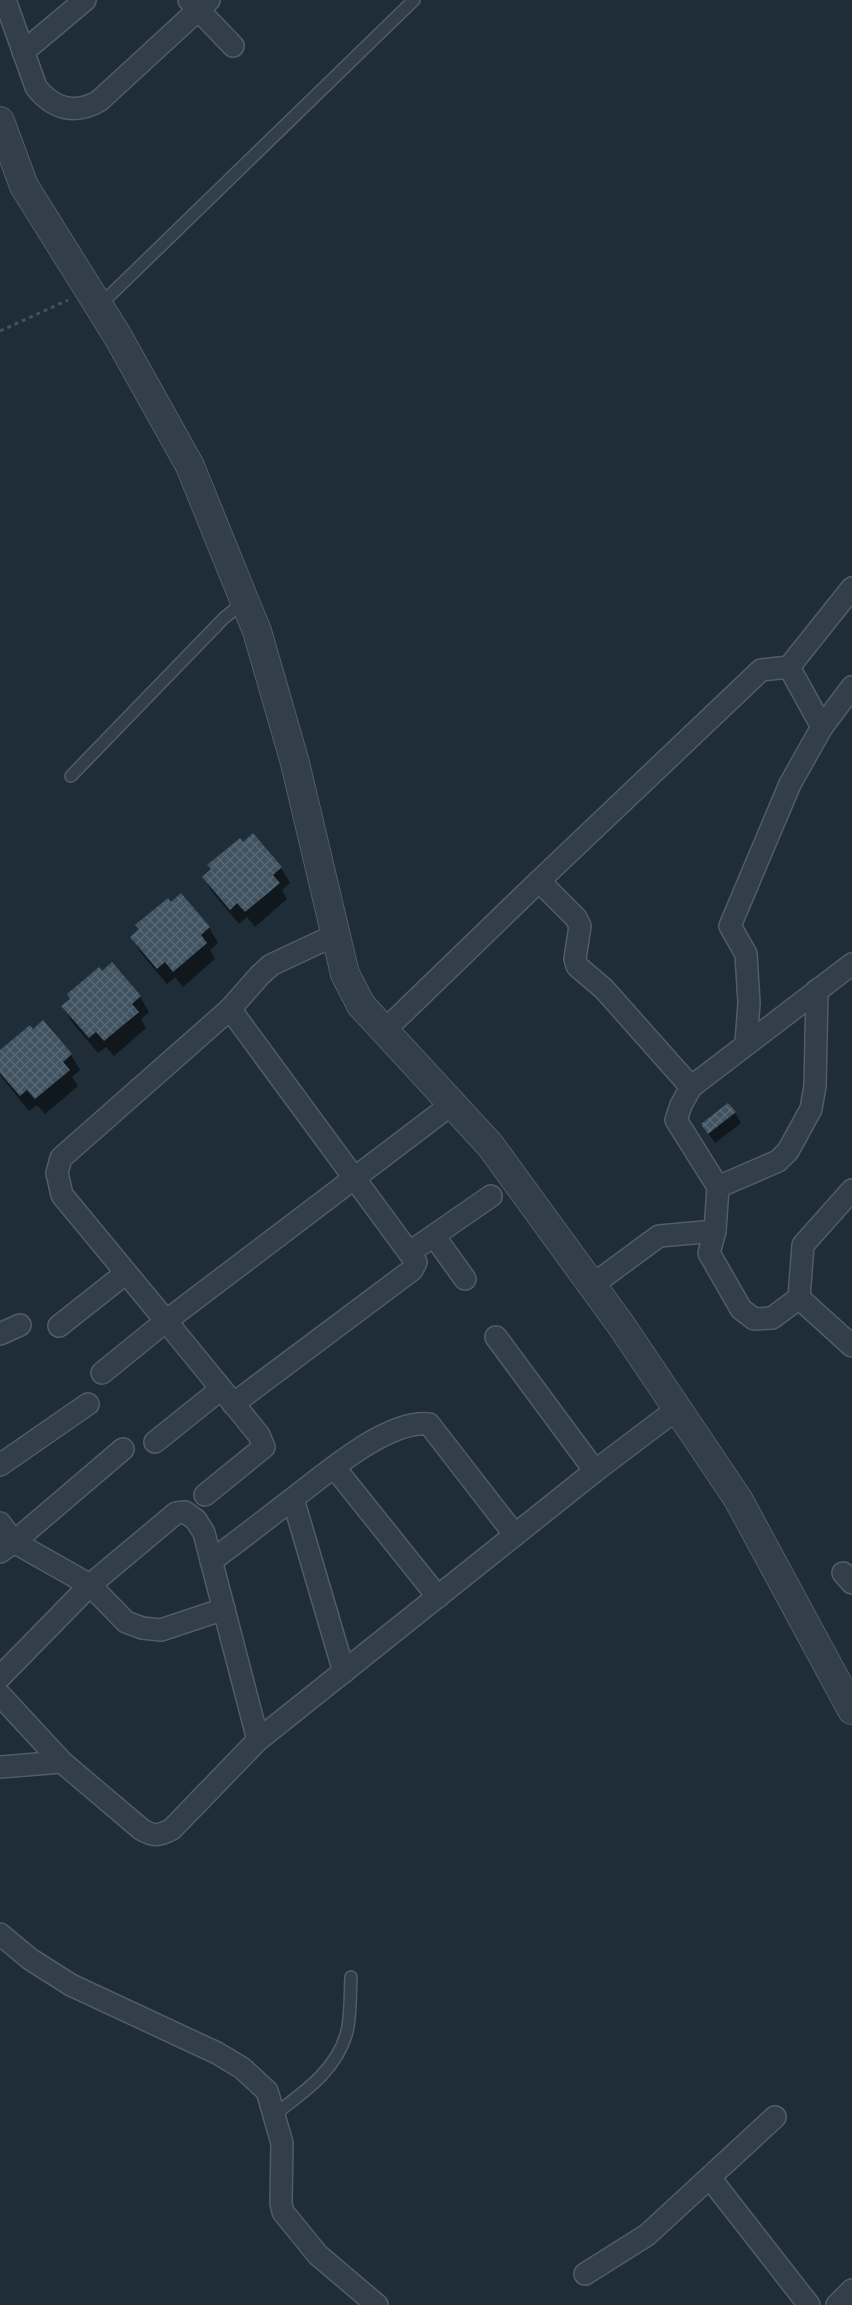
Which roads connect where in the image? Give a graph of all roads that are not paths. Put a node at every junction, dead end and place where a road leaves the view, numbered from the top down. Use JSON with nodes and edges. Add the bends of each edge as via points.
{"nodes":[{"id":1,"x":5,"y":0,"type":"edge"},
{"id":2,"x":84,"y":0,"type":"edge"},
{"id":3,"x":414,"y":0,"type":"edge"},
{"id":4,"x":198,"y":4,"type":"edge"},
{"id":5,"x":233,"y":46,"type":"dead end"},
{"id":6,"x":23,"y":52,"type":"junction"},
{"id":7,"x":0,"y":121,"type":"edge"},
{"id":8,"x":94,"y":298,"type":"junction"},
{"id":9,"x":852,"y":588,"type":"edge"},
{"id":10,"x":245,"y":602,"type":"junction"},
{"id":11,"x":789,"y":667,"type":"junction"},
{"id":12,"x":852,"y":687,"type":"edge"},
{"id":13,"x":822,"y":728,"type":"junction"},
{"id":14,"x":71,"y":776,"type":"dead end"},
{"id":15,"x":539,"y":881,"type":"junction"},
{"id":16,"x":335,"y":935,"type":"junction"},
{"id":17,"x":852,"y":964,"type":"edge"},
{"id":18,"x":818,"y":990,"type":"junction"},
{"id":19,"x":230,"y":1009,"type":"junction"},
{"id":20,"x":386,"y":1030,"type":"junction"},
{"id":21,"x":746,"y":1043,"type":"junction"},
{"id":22,"x":691,"y":1087,"type":"junction"},
{"id":23,"x":452,"y":1104,"type":"junction"},
{"id":24,"x":356,"y":1179,"type":"junction"},
{"id":25,"x":718,"y":1187,"type":"junction"},
{"id":26,"x":852,"y":1190,"type":"edge"},
{"id":27,"x":491,"y":1196,"type":"dead end"},
{"id":28,"x":715,"y":1231,"type":"junction"},
{"id":29,"x":434,"y":1236,"type":"junction"},
{"id":30,"x":410,"y":1252,"type":"junction"},
{"id":31,"x":126,"y":1273,"type":"junction"},
{"id":32,"x":465,"y":1279,"type":"dead end"},
{"id":33,"x":591,"y":1286,"type":"junction"},
{"id":34,"x":799,"y":1298,"type":"junction"},
{"id":35,"x":166,"y":1322,"type":"junction"},
{"id":36,"x":20,"y":1325,"type":"dead end"},
{"id":37,"x":59,"y":1326,"type":"dead end"},
{"id":38,"x":0,"y":1334,"type":"edge"},
{"id":39,"x":496,"y":1337,"type":"dead end"},
{"id":40,"x":852,"y":1346,"type":"edge"},
{"id":41,"x":102,"y":1373,"type":"dead end"},
{"id":42,"x":227,"y":1396,"type":"junction"},
{"id":43,"x":88,"y":1404,"type":"dead end"},
{"id":44,"x":677,"y":1409,"type":"junction"},
{"id":45,"x":155,"y":1442,"type":"dead end"},
{"id":46,"x":123,"y":1449,"type":"dead end"},
{"id":47,"x":0,"y":1465,"type":"edge"},
{"id":48,"x":334,"y":1467,"type":"junction"},
{"id":49,"x":595,"y":1471,"type":"junction"},
{"id":50,"x":205,"y":1495,"type":"dead end"},
{"id":51,"x":293,"y":1499,"type":"junction"},
{"id":52,"x":0,"y":1523,"type":"edge"},
{"id":53,"x":515,"y":1535,"type":"junction"},
{"id":54,"x":7,"y":1547,"type":"edge"},
{"id":55,"x":211,"y":1561,"type":"junction"},
{"id":56,"x":90,"y":1585,"type":"junction"},
{"id":57,"x":438,"y":1597,"type":"junction"},
{"id":58,"x":224,"y":1609,"type":"junction"},
{"id":59,"x":344,"y":1672,"type":"junction"},
{"id":60,"x":0,"y":1677,"type":"edge"},
{"id":61,"x":0,"y":1694,"type":"edge"},
{"id":62,"x":852,"y":1710,"type":"edge"},
{"id":63,"x":258,"y":1740,"type":"junction"},
{"id":64,"x":62,"y":1762,"type":"junction"},
{"id":65,"x":0,"y":1767,"type":"edge"},
{"id":66,"x":0,"y":1934,"type":"edge"},
{"id":67,"x":351,"y":1977,"type":"dead end"},
{"id":68,"x":274,"y":2115,"type":"junction"},
{"id":69,"x":775,"y":2117,"type":"dead end"},
{"id":70,"x":710,"y":2178,"type":"junction"},
{"id":71,"x":585,"y":2274,"type":"dead end"},
{"id":72,"x":852,"y":2290,"type":"edge"},
{"id":73,"x":377,"y":2305,"type":"edge"},
{"id":74,"x":809,"y":2305,"type":"edge"},
{"id":75,"x":837,"y":2305,"type":"edge"}],
"edges":[{"from":1,"to":6,"type":"street"},
{"from":2,"to":6,"type":"street"},
{"from":3,"to":8,"type":"lane"},
{"from":4,"to":5,"type":"street"},
{"from":4,"to":6,"type":"street","via":[[99,101],[87,108],[71,110],[43,96],[36,87]]},
{"from":7,"to":8,"type":"street","via":[[24,186]]},
{"from":8,"to":10,"type":"street","via":[[190,466]]},
{"from":9,"to":11,"type":"street"},
{"from":10,"to":14,"type":"lane","via":[[224,618]]},
{"from":10,"to":16,"type":"street","via":[[257,631],[295,763]]},
{"from":11,"to":13,"type":"street"},
{"from":11,"to":15,"type":"street","via":[[761,670]]},
{"from":12,"to":13,"type":"street"},
{"from":13,"to":21,"type":"street","via":[[790,784],[730,926],[746,954],[749,1003]]},
{"from":15,"to":20,"type":"street"},
{"from":15,"to":22,"type":"street","via":[[580,926],[575,958],[577,966],[613,999]]},
{"from":16,"to":19,"type":"street","via":[[271,965]]},
{"from":16,"to":20,"type":"street","via":[[345,974],[361,1004]]},
{"from":17,"to":18,"type":"street"},
{"from":18,"to":21,"type":"street"},
{"from":18,"to":25,"type":"street","via":[[815,1086],[811,1109],[788,1151],[778,1162]]},
{"from":19,"to":24,"type":"street"},
{"from":19,"to":31,"type":"street","via":[[61,1158],[57,1173],[62,1195]]},
{"from":20,"to":23,"type":"street"},
{"from":21,"to":22,"type":"street"},
{"from":22,"to":25,"type":"street","via":[[676,1120]]},
{"from":23,"to":24,"type":"street"},
{"from":23,"to":33,"type":"street","via":[[490,1145]]},
{"from":24,"to":30,"type":"street"},
{"from":24,"to":35,"type":"street"},
{"from":25,"to":28,"type":"street"},
{"from":26,"to":34,"type":"street","via":[[803,1245]]},
{"from":27,"to":29,"type":"street"},
{"from":28,"to":33,"type":"street","via":[[659,1236]]},
{"from":28,"to":34,"type":"street","via":[[709,1252],[741,1308],[754,1319],[772,1318]]},
{"from":29,"to":30,"type":"street"},
{"from":29,"to":32,"type":"street"},
{"from":30,"to":42,"type":"street","via":[[416,1262],[412,1270]]},
{"from":31,"to":35,"type":"street"},
{"from":31,"to":37,"type":"street"},
{"from":33,"to":44,"type":"street"},
{"from":34,"to":40,"type":"street"},
{"from":35,"to":41,"type":"street"},
{"from":35,"to":42,"type":"street"},
{"from":36,"to":38,"type":"street"},
{"from":39,"to":49,"type":"street"},
{"from":42,"to":45,"type":"street"},
{"from":42,"to":50,"type":"street","via":[[259,1435],[264,1447]]},
{"from":43,"to":47,"type":"street"},
{"from":44,"to":49,"type":"street"},
{"from":44,"to":62,"type":"street","via":[[738,1500]]},
{"from":46,"to":54,"type":"street"},
{"from":48,"to":51,"type":"street"},
{"from":48,"to":53,"type":"street","via":[[392,1431],[418,1422],[429,1424]]},
{"from":48,"to":57,"type":"street"},
{"from":49,"to":53,"type":"street"},
{"from":51,"to":55,"type":"street"},
{"from":51,"to":59,"type":"street"},
{"from":52,"to":54,"type":"street"},
{"from":53,"to":57,"type":"street"},
{"from":54,"to":56,"type":"street"},
{"from":55,"to":56,"type":"street","via":[[204,1533],[196,1520],[185,1512],[176,1513]]},
{"from":55,"to":58,"type":"street"},
{"from":56,"to":58,"type":"street","via":[[126,1622],[142,1628],[161,1630]]},
{"from":56,"to":60,"type":"street"},
{"from":57,"to":59,"type":"street"},
{"from":58,"to":63,"type":"street"},
{"from":59,"to":63,"type":"street"},
{"from":61,"to":64,"type":"street"},
{"from":63,"to":64,"type":"street","via":[[172,1829],[161,1836],[141,1829]]},
{"from":64,"to":65,"type":"street"},
{"from":66,"to":68,"type":"street","via":[[30,1959],[70,1985],[217,2053],[242,2068],[266,2092]]},
{"from":67,"to":68,"type":"lane","via":[[347,2034],[336,2058],[322,2076]]},
{"from":68,"to":73,"type":"street","via":[[282,2143],[283,2212],[318,2255]]},
{"from":69,"to":70,"type":"street"},
{"from":70,"to":71,"type":"street","via":[[648,2235]]},
{"from":70,"to":74,"type":"street"},
{"from":72,"to":75,"type":"street"}]}
